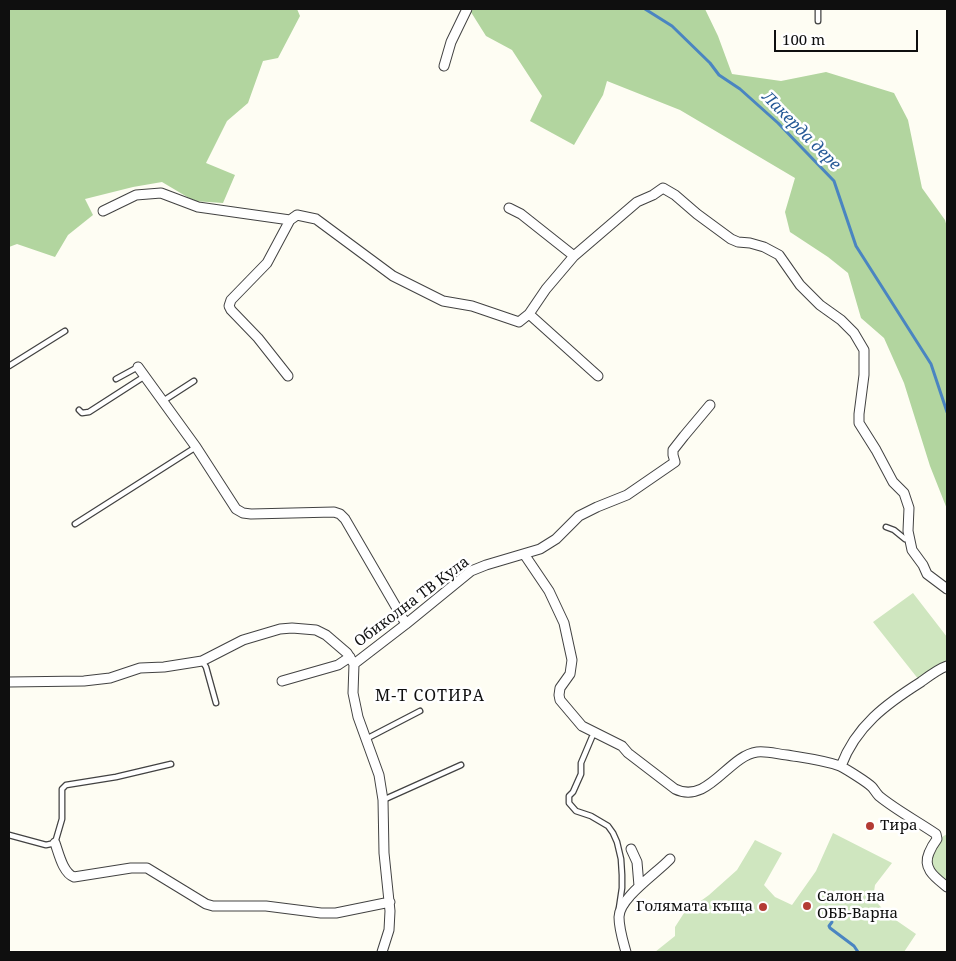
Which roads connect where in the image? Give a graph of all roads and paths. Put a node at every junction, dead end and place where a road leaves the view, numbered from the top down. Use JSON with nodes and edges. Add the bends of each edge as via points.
{"nodes":[{"id":1,"x":468,"y":9,"type":"edge"},
{"id":2,"x":818,"y":9,"type":"edge"},
{"id":3,"x":818,"y":21,"type":"dead end"},
{"id":4,"x":444,"y":66,"type":"dead end"},
{"id":5,"x":509,"y":208,"type":"dead end"},
{"id":6,"x":103,"y":211,"type":"dead end"},
{"id":7,"x":290,"y":220,"type":"junction"},
{"id":8,"x":574,"y":256,"type":"junction"},
{"id":9,"x":529,"y":314,"type":"junction"},
{"id":10,"x":65,"y":331,"type":"dead end"},
{"id":11,"x":9,"y":366,"type":"edge"},
{"id":12,"x":138,"y":367,"type":"joint"},
{"id":13,"x":145,"y":376,"type":"junction"},
{"id":14,"x":288,"y":376,"type":"dead end"},
{"id":15,"x":598,"y":376,"type":"dead end"},
{"id":16,"x":116,"y":379,"type":"dead end"},
{"id":17,"x":194,"y":382,"type":"dead end"},
{"id":18,"x":163,"y":401,"type":"junction"},
{"id":19,"x":710,"y":405,"type":"dead end"},
{"id":20,"x":79,"y":410,"type":"dead end"},
{"id":21,"x":196,"y":447,"type":"junction"},
{"id":22,"x":75,"y":524,"type":"dead end"},
{"id":23,"x":886,"y":527,"type":"dead end"},
{"id":24,"x":905,"y":538,"type":"dead end"},
{"id":25,"x":524,"y":554,"type":"junction"},
{"id":26,"x":947,"y":589,"type":"edge"},
{"id":27,"x":406,"y":624,"type":"junction"},
{"id":28,"x":352,"y":660,"type":"junction"},
{"id":29,"x":202,"y":661,"type":"junction"},
{"id":30,"x":947,"y":666,"type":"edge"},
{"id":31,"x":282,"y":681,"type":"dead end"},
{"id":32,"x":9,"y":682,"type":"edge"},
{"id":33,"x":216,"y":703,"type":"dead end"},
{"id":34,"x":420,"y":711,"type":"dead end"},
{"id":35,"x":595,"y":734,"type":"junction"},
{"id":36,"x":366,"y":739,"type":"junction"},
{"id":37,"x":171,"y":764,"type":"dead end"},
{"id":38,"x":461,"y":764,"type":"dead end"},
{"id":39,"x":841,"y":766,"type":"junction"},
{"id":40,"x":383,"y":800,"type":"junction"},
{"id":41,"x":9,"y":835,"type":"edge"},
{"id":42,"x":55,"y":843,"type":"junction"},
{"id":43,"x":631,"y":849,"type":"dead end"},
{"id":44,"x":670,"y":859,"type":"dead end"},
{"id":45,"x":639,"y":886,"type":"junction"},
{"id":46,"x":947,"y":886,"type":"edge"},
{"id":47,"x":390,"y":902,"type":"junction"},
{"id":48,"x":619,"y":915,"type":"junction"},
{"id":49,"x":382,"y":952,"type":"edge"},
{"id":50,"x":626,"y":952,"type":"edge"}],
"edges":[{"from":1,"to":4,"type":"street"},
{"from":2,"to":3,"type":"lane"},
{"from":5,"to":8,"type":"street"},
{"from":6,"to":7,"type":"street","via":[[136,194],[162,192],[198,207]]},
{"from":7,"to":9,"type":"street","via":[[297,215],[316,219],[393,276],[443,301],[472,306],[519,322]]},
{"from":7,"to":14,"type":"street","via":[[267,263],[229,306]]},
{"from":8,"to":9,"type":"street"},
{"from":8,"to":26,"type":"street","via":[[637,202],[663,188],[731,239],[764,247],[779,255],[800,285],[854,333],[864,350],[859,423],[893,482],[904,493],[909,508],[908,531],[912,550],[927,574]]},
{"from":9,"to":15,"type":"street"},
{"from":10,"to":11,"type":"lane"},
{"from":12,"to":13,"type":"street"},
{"from":12,"to":16,"type":"lane"},
{"from":13,"to":18,"type":"street"},
{"from":13,"to":20,"type":"lane","via":[[89,412]]},
{"from":17,"to":18,"type":"lane"},
{"from":18,"to":21,"type":"street"},
{"from":19,"to":25,"type":"street","name":"Обиколна ТВ Кула","via":[[673,450],[675,462],[627,495],[579,516],[556,539],[540,549]]},
{"from":21,"to":22,"type":"lane"},
{"from":21,"to":27,"type":"street","via":[[236,509],[251,514],[340,514]]},
{"from":23,"to":24,"type":"lane"},
{"from":25,"to":27,"type":"street","name":"Обиколна ТВ Кула","via":[[471,571]]},
{"from":25,"to":35,"type":"street","via":[[549,591],[564,623],[572,660],[570,674],[560,688],[560,700],[582,726]]},
{"from":27,"to":28,"type":"street","name":"Обиколна ТВ Кула"},
{"from":28,"to":29,"type":"street","name":"Обиколна ТВ Кула","via":[[326,635],[316,630],[292,628],[243,640]]},
{"from":28,"to":31,"type":"street"},
{"from":28,"to":36,"type":"street","via":[[353,693]]},
{"from":29,"to":32,"type":"street","name":"Обиколна ТВ Кула","via":[[164,668],[140,668],[110,678]]},
{"from":29,"to":33,"type":"lane"},
{"from":30,"to":39,"type":"street","via":[[895,698],[870,720],[852,742]]},
{"from":34,"to":36,"type":"lane"},
{"from":35,"to":39,"type":"street","via":[[622,746],[682,793],[700,790],[744,756],[756,752],[802,757]]},
{"from":35,"to":48,"type":"lane","via":[[581,763],[581,774],[569,796],[569,803],[576,811],[608,826],[613,833],[621,859]]},
{"from":36,"to":40,"type":"street","via":[[379,775]]},
{"from":37,"to":42,"type":"lane","via":[[66,785],[62,789],[62,819]]},
{"from":38,"to":40,"type":"lane"},
{"from":39,"to":46,"type":"street","via":[[901,812],[935,833],[937,839],[927,864],[929,871]]},
{"from":40,"to":47,"type":"street","via":[[384,853]]},
{"from":41,"to":42,"type":"lane","via":[[46,845]]},
{"from":42,"to":47,"type":"street","via":[[66,871],[74,877],[147,868],[213,906],[266,906],[336,913]]},
{"from":43,"to":45,"type":"street","via":[[637,862]]},
{"from":44,"to":45,"type":"street"},
{"from":45,"to":48,"type":"street"},
{"from":47,"to":49,"type":"street","via":[[389,930]]},
{"from":48,"to":50,"type":"street"}]}
